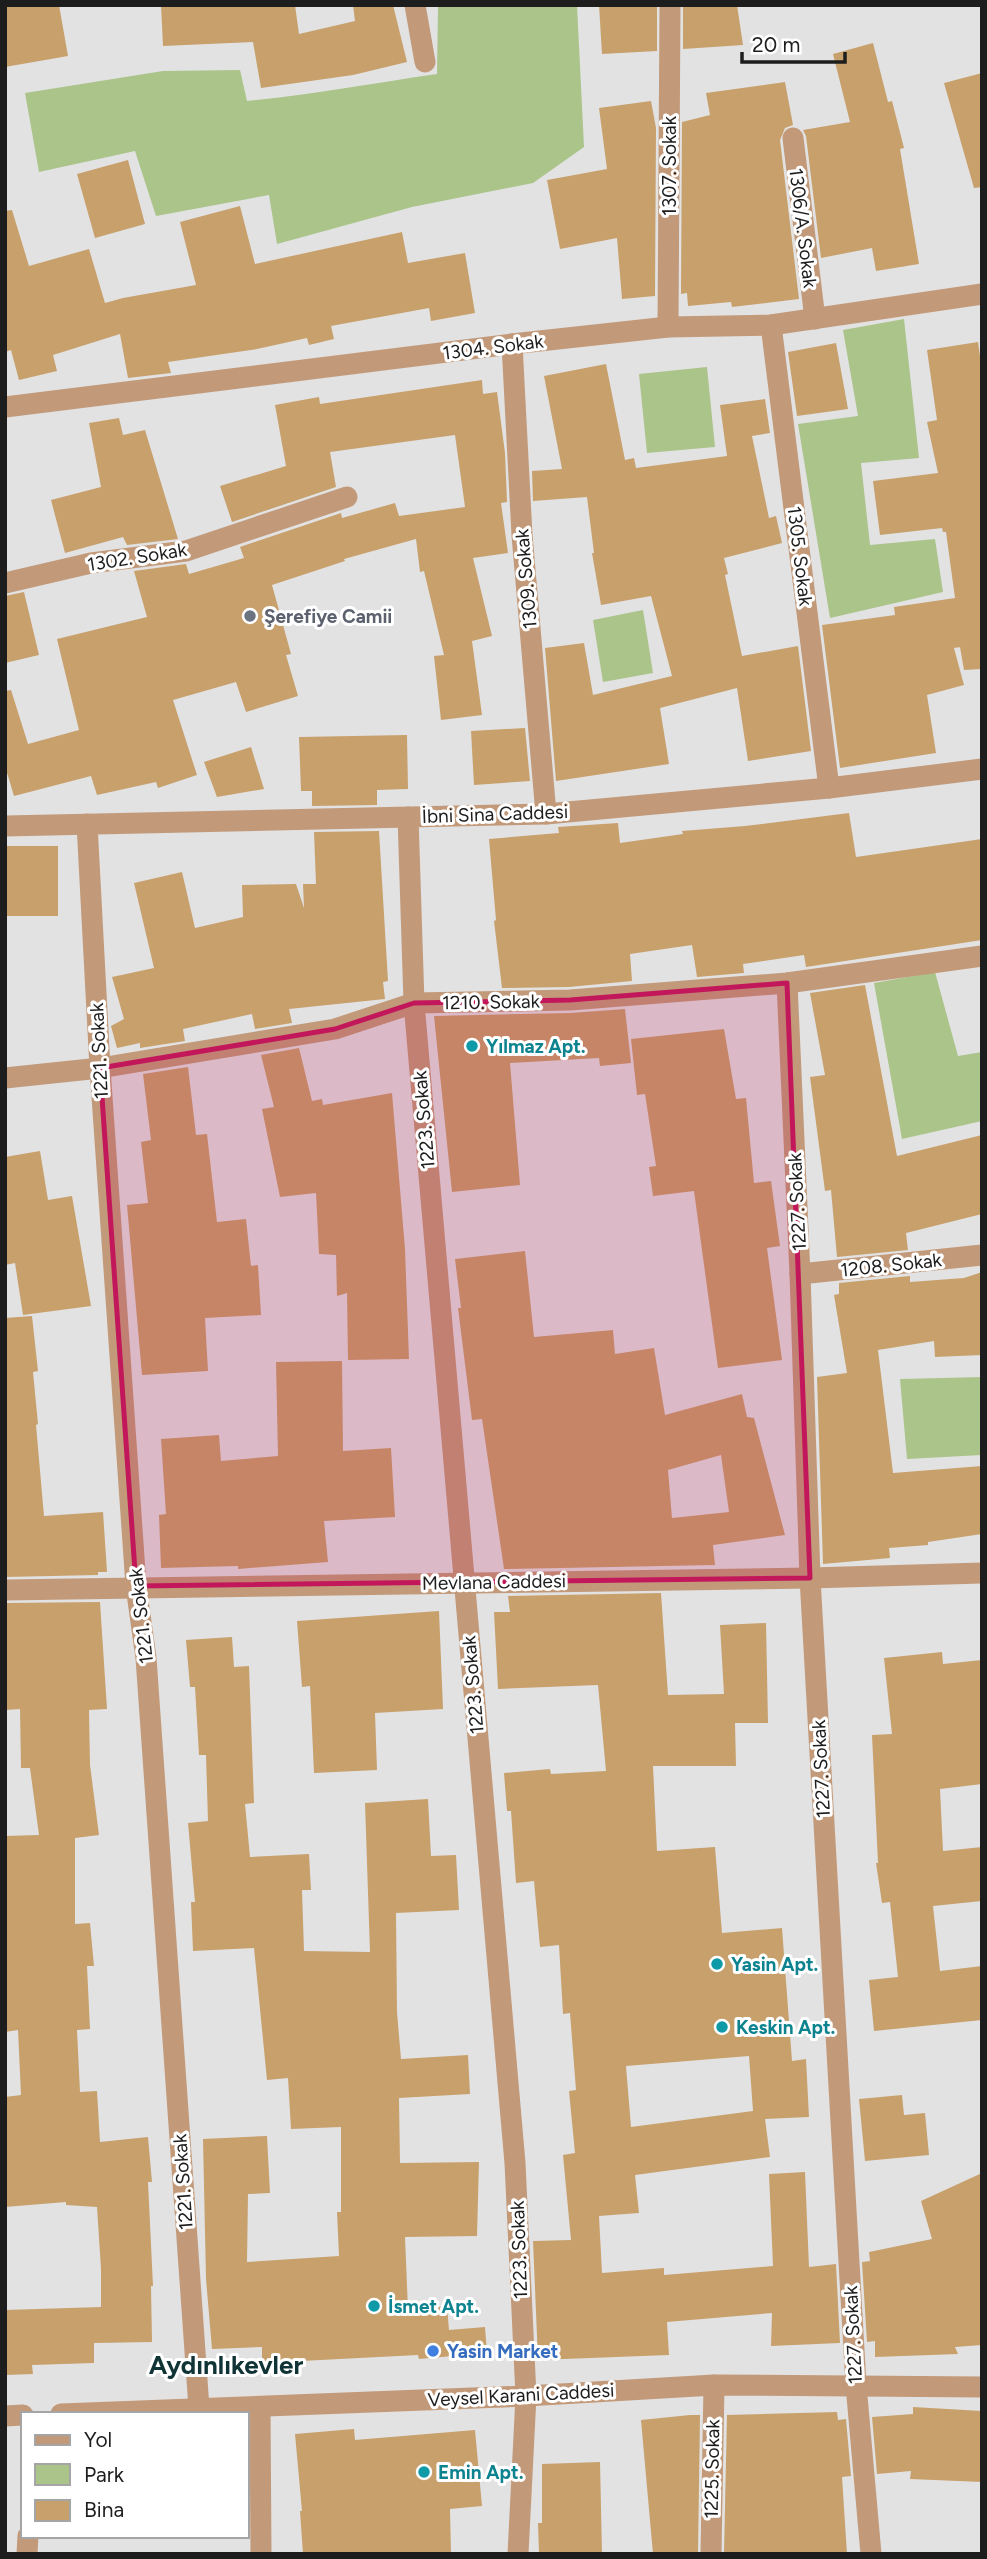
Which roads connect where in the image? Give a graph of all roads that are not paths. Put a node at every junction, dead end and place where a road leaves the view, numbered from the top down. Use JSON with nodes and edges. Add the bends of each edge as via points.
{"nodes":[{"id":1,"x":415,"y":5,"type":"edge"},
{"id":2,"x":670,"y":5,"type":"edge"},
{"id":3,"x":425,"y":62,"type":"dead end"},
{"id":4,"x":793,"y":138,"type":"dead end"},
{"id":5,"x":982,"y":294,"type":"edge"},
{"id":6,"x":815,"y":318,"type":"junction"},
{"id":7,"x":771,"y":325,"type":"junction"},
{"id":8,"x":668,"y":327,"type":"junction"},
{"id":9,"x":512,"y":344,"type":"junction"},
{"id":10,"x":5,"y":407,"type":"edge"},
{"id":11,"x":347,"y":497,"type":"dead end"},
{"id":12,"x":5,"y":583,"type":"edge"},
{"id":13,"x":982,"y":769,"type":"edge"},
{"id":14,"x":829,"y":788,"type":"junction"},
{"id":15,"x":546,"y":814,"type":"junction"},
{"id":16,"x":408,"y":817,"type":"junction"},
{"id":17,"x":86,"y":824,"type":"junction"},
{"id":18,"x":5,"y":826,"type":"edge"},
{"id":19,"x":982,"y":956,"type":"edge"},
{"id":20,"x":787,"y":983,"type":"junction"},
{"id":21,"x":414,"y":1003,"type":"junction"},
{"id":22,"x":100,"y":1068,"type":"junction"},
{"id":23,"x":5,"y":1077,"type":"edge"},
{"id":24,"x":982,"y":1255,"type":"edge"},
{"id":25,"x":800,"y":1274,"type":"junction"},
{"id":26,"x":982,"y":1573,"type":"edge"},
{"id":27,"x":810,"y":1578,"type":"junction"},
{"id":28,"x":463,"y":1582,"type":"junction"},
{"id":29,"x":136,"y":1586,"type":"junction"},
{"id":30,"x":5,"y":1590,"type":"edge"},
{"id":31,"x":713,"y":2385,"type":"junction"},
{"id":32,"x":856,"y":2385,"type":"junction"},
{"id":33,"x":982,"y":2387,"type":"edge"},
{"id":34,"x":526,"y":2396,"type":"junction"},
{"id":35,"x":260,"y":2407,"type":"junction"},
{"id":36,"x":199,"y":2408,"type":"junction"},
{"id":37,"x":107,"y":2412,"type":"edge"},
{"id":38,"x":261,"y":2554,"type":"edge"},
{"id":39,"x":518,"y":2554,"type":"edge"},
{"id":40,"x":711,"y":2554,"type":"edge"},
{"id":41,"x":871,"y":2554,"type":"edge"}],
"edges":[{"from":1,"to":3,"type":"street"},
{"from":2,"to":8,"type":"street","name":"1307. Sokak"},
{"from":4,"to":6,"type":"street","name":"1306/A. Sokak"},
{"from":5,"to":6,"type":"street","name":"1304. Sokak"},
{"from":6,"to":7,"type":"street","name":"1304. Sokak"},
{"from":7,"to":8,"type":"street","name":"1304. Sokak"},
{"from":7,"to":14,"type":"street","name":"1305. Sokak"},
{"from":8,"to":9,"type":"street","name":"1304. Sokak"},
{"from":9,"to":10,"type":"street","name":"1304. Sokak"},
{"from":9,"to":15,"type":"street","name":"1309. Sokak","via":[[522,535]]},
{"from":11,"to":12,"type":"street","name":"1302. Sokak","via":[[186,551],[90,563]]},
{"from":13,"to":14,"type":"street","name":"İbni Sina Caddesi"},
{"from":14,"to":15,"type":"street","name":"İbni Sina Caddesi"},
{"from":15,"to":16,"type":"street","name":"İbni Sina Caddesi"},
{"from":16,"to":17,"type":"street","name":"İbni Sina Caddesi"},
{"from":16,"to":21,"type":"street","name":"1223. Sokak"},
{"from":17,"to":18,"type":"street","name":"İbni Sina Caddesi"},
{"from":17,"to":22,"type":"street","name":"1221. Sokak"},
{"from":19,"to":20,"type":"street","name":"1210. Sokak"},
{"from":20,"to":21,"type":"street","name":"1210. Sokak","via":[[570,1000]]},
{"from":20,"to":25,"type":"street","name":"1227. Sokak"},
{"from":21,"to":22,"type":"street","name":"1210. Sokak","via":[[335,1029]]},
{"from":21,"to":28,"type":"street","name":"1223. Sokak"},
{"from":22,"to":23,"type":"street","name":"1210. Sokak"},
{"from":22,"to":29,"type":"street","name":"1221. Sokak"},
{"from":24,"to":25,"type":"street","name":"1208. Sokak"},
{"from":25,"to":27,"type":"street","name":"1227. Sokak"},
{"from":26,"to":27,"type":"street","name":"Mevlana Caddesi"},
{"from":27,"to":28,"type":"street","name":"Mevlana Caddesi"},
{"from":27,"to":32,"type":"street","name":"1227. Sokak"},
{"from":28,"to":29,"type":"street","name":"Mevlana Caddesi"},
{"from":28,"to":34,"type":"street","name":"1223. Sokak","via":[[516,2163]]},
{"from":29,"to":30,"type":"street","name":"Mevlana Caddesi"},
{"from":29,"to":36,"type":"street","name":"1221. Sokak","via":[[146,1658]]},
{"from":31,"to":32,"type":"street","name":"Veysel Karani Caddesi"},
{"from":31,"to":34,"type":"street","name":"Veysel Karani Caddesi"},
{"from":31,"to":40,"type":"street","name":"1225. Sokak"},
{"from":32,"to":33,"type":"street","name":"Veysel Karani Caddesi"},
{"from":32,"to":41,"type":"street","name":"1227. Sokak"},
{"from":34,"to":35,"type":"street","name":"Veysel Karani Caddesi"},
{"from":34,"to":39,"type":"street","name":"1223. Sokak"},
{"from":35,"to":36,"type":"street","name":"Veysel Karani Caddesi"},
{"from":35,"to":38,"type":"street"},
{"from":36,"to":37,"type":"street","name":"Veysel Karani Caddesi"}]}
